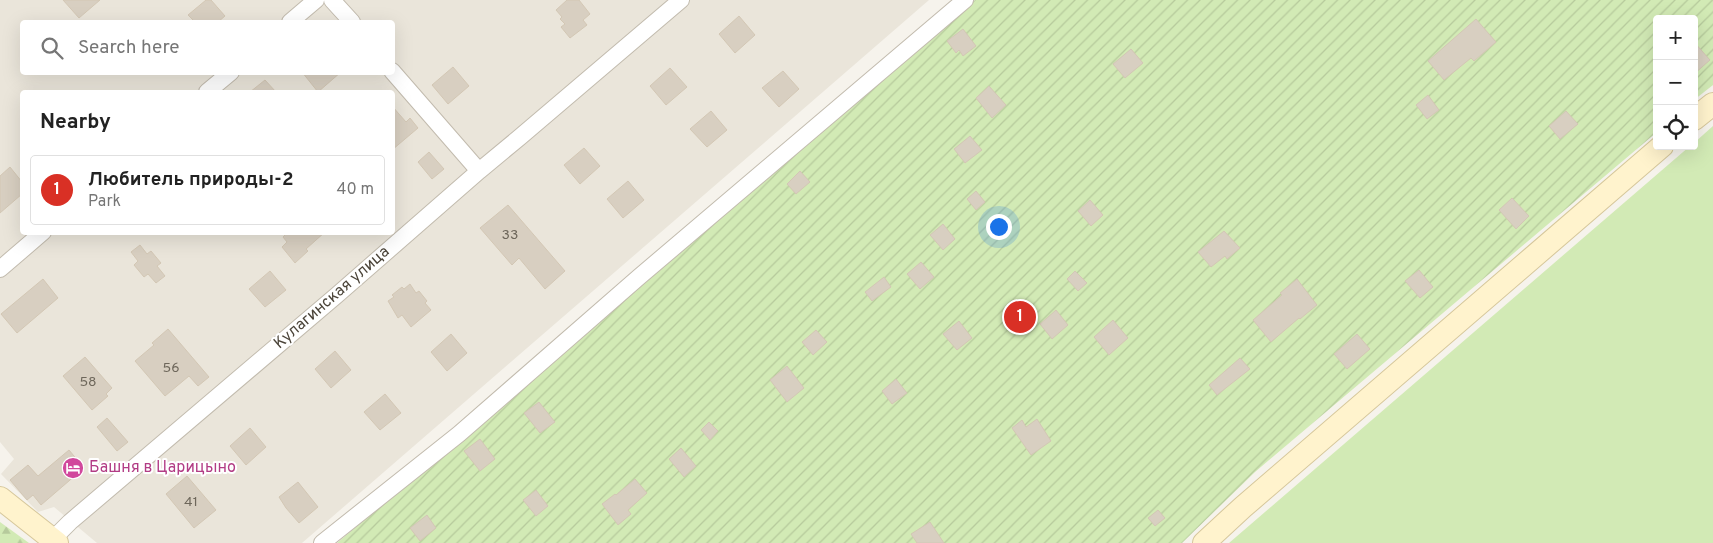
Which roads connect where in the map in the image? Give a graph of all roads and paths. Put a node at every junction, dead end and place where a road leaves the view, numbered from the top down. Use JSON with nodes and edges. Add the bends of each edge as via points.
{"nodes":[{"id":1,"x":316,"y":0,"type":"edge"},
{"id":2,"x":332,"y":0,"type":"edge"},
{"id":3,"x":681,"y":0,"type":"edge"},
{"id":4,"x":965,"y":0,"type":"edge"},
{"id":5,"x":292,"y":20,"type":"edge"},
{"id":6,"x":350,"y":20,"type":"edge"},
{"id":7,"x":395,"y":73,"type":"edge"},
{"id":8,"x":227,"y":75,"type":"edge"},
{"id":9,"x":209,"y":90,"type":"edge"},
{"id":10,"x":1713,"y":104,"type":"edge"},
{"id":11,"x":1698,"y":116,"type":"edge"},
{"id":12,"x":1657,"y":150,"type":"edge"},
{"id":13,"x":479,"y":171,"type":"junction"},
{"id":14,"x":39,"y":235,"type":"edge"},
{"id":15,"x":0,"y":269,"type":"edge"},
{"id":16,"x":0,"y":498,"type":"edge"},
{"id":17,"x":54,"y":542,"type":"edge"},
{"id":18,"x":322,"y":543,"type":"edge"},
{"id":19,"x":1204,"y":543,"type":"edge"}],
"edges":[{"from":1,"to":5,"type":"street"},
{"from":2,"to":6,"type":"street"},
{"from":3,"to":13,"type":"street","name":"Кулагинская улица"},
{"from":4,"to":18,"type":"street","via":[[458,434]]},
{"from":7,"to":13,"type":"street"},
{"from":8,"to":9,"type":"street"},
{"from":10,"to":11,"type":"street"},
{"from":12,"to":19,"type":"street"},
{"from":13,"to":17,"type":"street","name":"Кулагинская улица","via":[[70,522]]},
{"from":14,"to":15,"type":"street"},
{"from":16,"to":17,"type":"street"}]}
